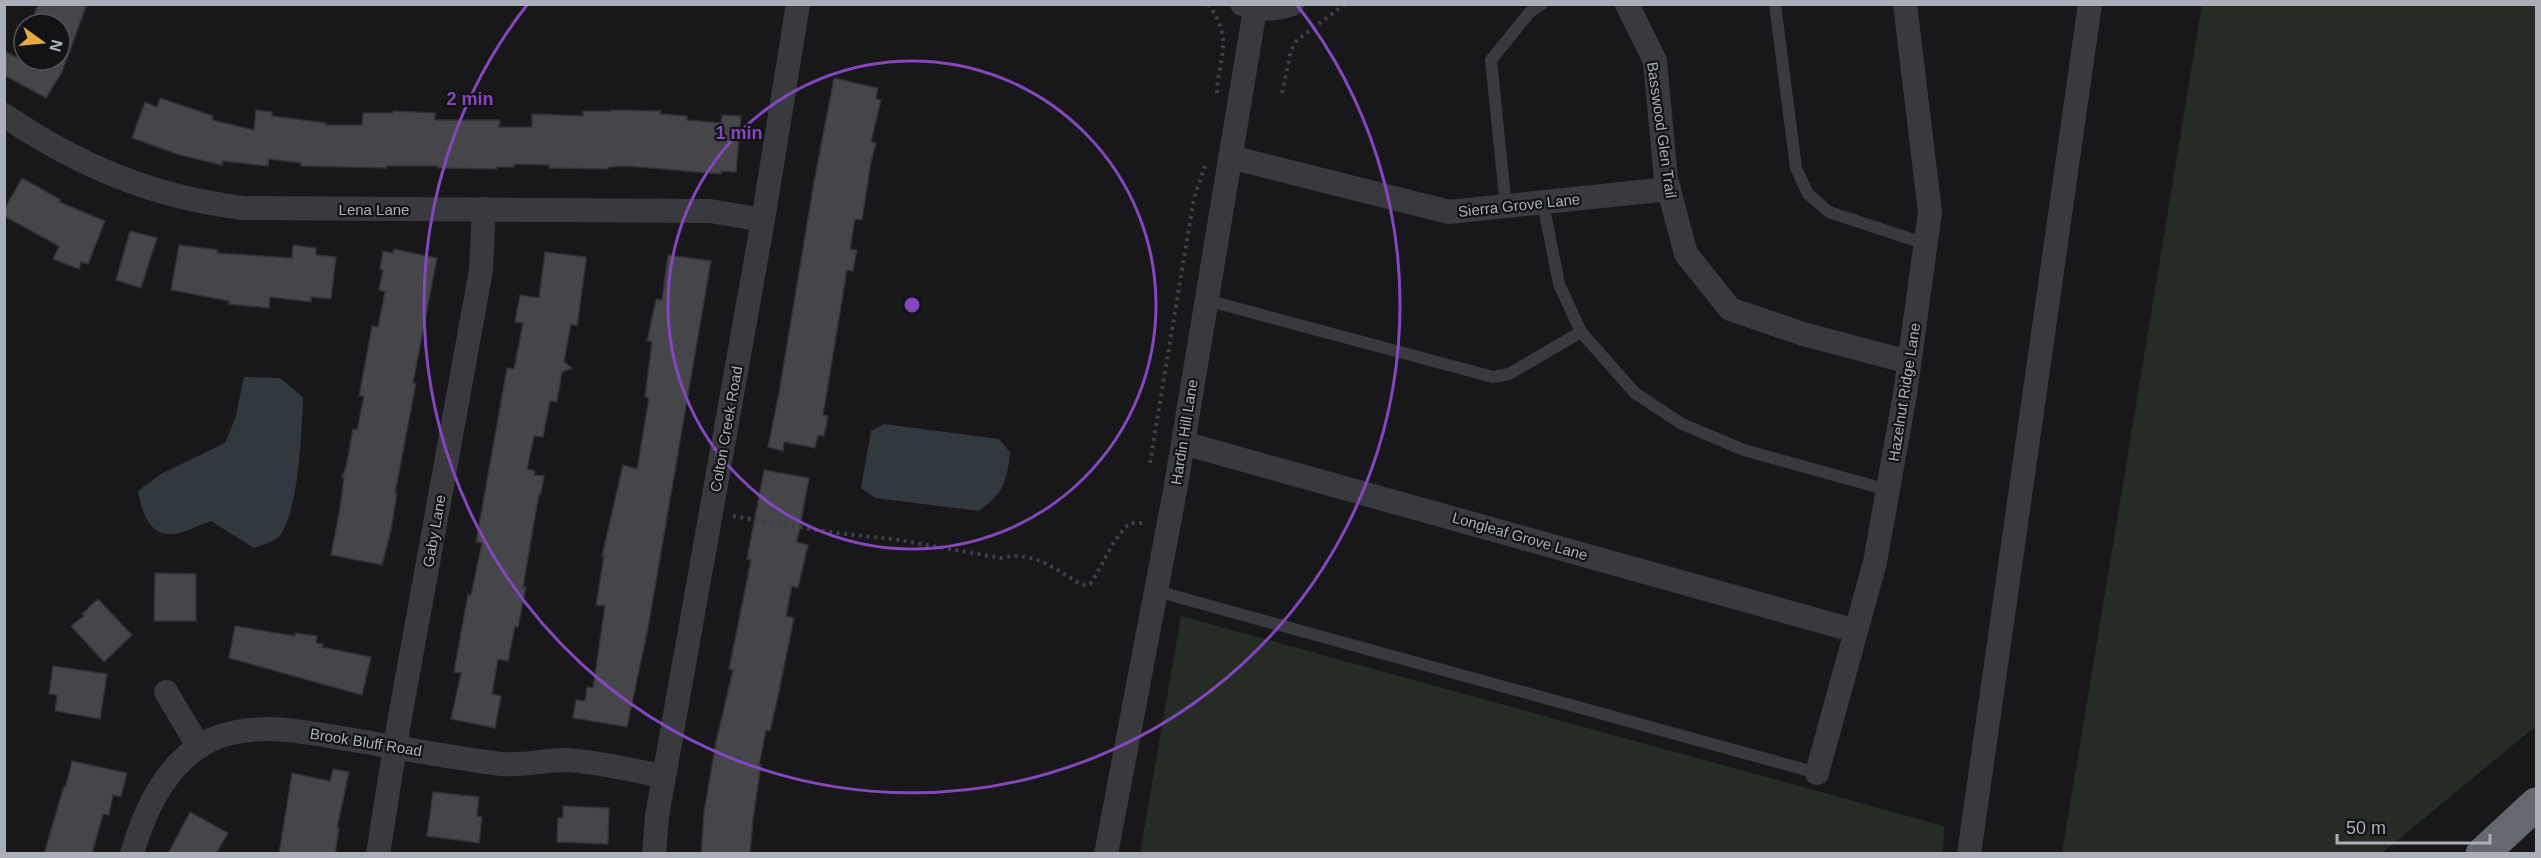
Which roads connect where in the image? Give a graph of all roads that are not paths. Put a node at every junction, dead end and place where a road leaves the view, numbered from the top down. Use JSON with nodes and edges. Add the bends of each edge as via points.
{"nodes":[{"id":1,"x":798,"y":4,"type":"edge"},
{"id":2,"x":1292,"y":4,"type":"edge"},
{"id":3,"x":1542,"y":4,"type":"edge"},
{"id":4,"x":1627,"y":4,"type":"edge"},
{"id":5,"x":1775,"y":4,"type":"edge"},
{"id":6,"x":1905,"y":4,"type":"edge"},
{"id":7,"x":2090,"y":4,"type":"edge"},
{"id":8,"x":1248,"y":7,"type":"edge"},
{"id":9,"x":4,"y":116,"type":"edge"},
{"id":10,"x":1219,"y":156,"type":"junction"},
{"id":11,"x":1669,"y":189,"type":"junction"},
{"id":12,"x":1543,"y":203,"type":"junction"},
{"id":13,"x":1506,"y":207,"type":"junction"},
{"id":14,"x":484,"y":209,"type":"junction"},
{"id":15,"x":764,"y":220,"type":"junction"},
{"id":16,"x":1926,"y":244,"type":"junction"},
{"id":17,"x":1206,"y":300,"type":"junction"},
{"id":18,"x":1581,"y":332,"type":"junction"},
{"id":19,"x":1910,"y":362,"type":"junction"},
{"id":20,"x":1183,"y":443,"type":"junction"},
{"id":21,"x":1888,"y":490,"type":"junction"},
{"id":22,"x":1156,"y":591,"type":"junction"},
{"id":23,"x":1857,"y":631,"type":"junction"},
{"id":24,"x":166,"y":692,"type":"dead end"},
{"id":25,"x":199,"y":747,"type":"junction"},
{"id":26,"x":395,"y":747,"type":"junction"},
{"id":27,"x":1817,"y":773,"type":"joint"},
{"id":28,"x":664,"y":776,"type":"junction"},
{"id":29,"x":2536,"y":804,"type":"edge"},
{"id":30,"x":132,"y":854,"type":"edge"},
{"id":31,"x":378,"y":854,"type":"edge"},
{"id":32,"x":654,"y":854,"type":"edge"},
{"id":33,"x":1106,"y":854,"type":"edge"},
{"id":34,"x":1969,"y":854,"type":"edge"},
{"id":35,"x":2482,"y":854,"type":"edge"}],
"edges":[{"from":1,"to":15,"type":"street","name":"Colton Creek Road"},
{"from":2,"to":8,"type":"street","via":[[1276,9]]},
{"from":3,"to":13,"type":"lane","via":[[1529,13],[1491,60]]},
{"from":4,"to":11,"type":"street","name":"Basswood Glen Trail","via":[[1655,61]]},
{"from":5,"to":16,"type":"lane","via":[[1796,168],[1808,194],[1829,212]]},
{"from":6,"to":16,"type":"street","name":"Hazelnut Ridge Lane","via":[[1930,212]]},
{"from":7,"to":34,"type":"street"},
{"from":8,"to":10,"type":"street","name":"Hardin Hill Lane"},
{"from":9,"to":14,"type":"street","name":"Lena Lane","via":[[111,174],[163,194],[202,203],[243,208]]},
{"from":10,"to":13,"type":"street","name":"Sierra Grove Lane","via":[[1449,212]]},
{"from":10,"to":17,"type":"street","name":"Hardin Hill Lane"},
{"from":11,"to":12,"type":"street","name":"Sierra Grove Lane"},
{"from":11,"to":19,"type":"street","name":"Basswood Glen Trail","via":[[1686,254],[1730,309],[1803,334]]},
{"from":12,"to":13,"type":"street","name":"Sierra Grove Lane"},
{"from":12,"to":18,"type":"lane","via":[[1559,284]]},
{"from":14,"to":15,"type":"street","name":"Lena Lane","via":[[711,211]]},
{"from":14,"to":26,"type":"street","name":"Gaby Lane","via":[[481,270]]},
{"from":15,"to":28,"type":"street","name":"Colton Creek Road"},
{"from":16,"to":19,"type":"street","name":"Hazelnut Ridge Lane"},
{"from":17,"to":18,"type":"lane","via":[[1493,377],[1509,374]]},
{"from":17,"to":20,"type":"street","name":"Hardin Hill Lane"},
{"from":18,"to":21,"type":"lane","via":[[1635,393],[1682,424],[1744,450]]},
{"from":19,"to":21,"type":"street","name":"Hazelnut Ridge Lane"},
{"from":20,"to":22,"type":"street","name":"Hardin Hill Lane"},
{"from":20,"to":23,"type":"street","name":"Longleaf Grove Lane"},
{"from":21,"to":23,"type":"street","name":"Hazelnut Ridge Lane"},
{"from":22,"to":27,"type":"lane"},
{"from":22,"to":33,"type":"street","name":"Hardin Hill Lane"},
{"from":23,"to":27,"type":"street","name":"Hazelnut Ridge Lane"},
{"from":24,"to":25,"type":"street"},
{"from":25,"to":26,"type":"street","name":"Brook Bluff Road","via":[[218,737],[262,728]]},
{"from":25,"to":30,"type":"street","name":"Brook Bluff Road","via":[[154,795]]},
{"from":26,"to":28,"type":"street","name":"Brook Bluff Road","via":[[504,764],[567,760]]},
{"from":26,"to":31,"type":"street","name":"Gaby Lane"},
{"from":28,"to":32,"type":"street","name":"Colton Creek Road"},
{"from":29,"to":35,"type":"highway"}]}
